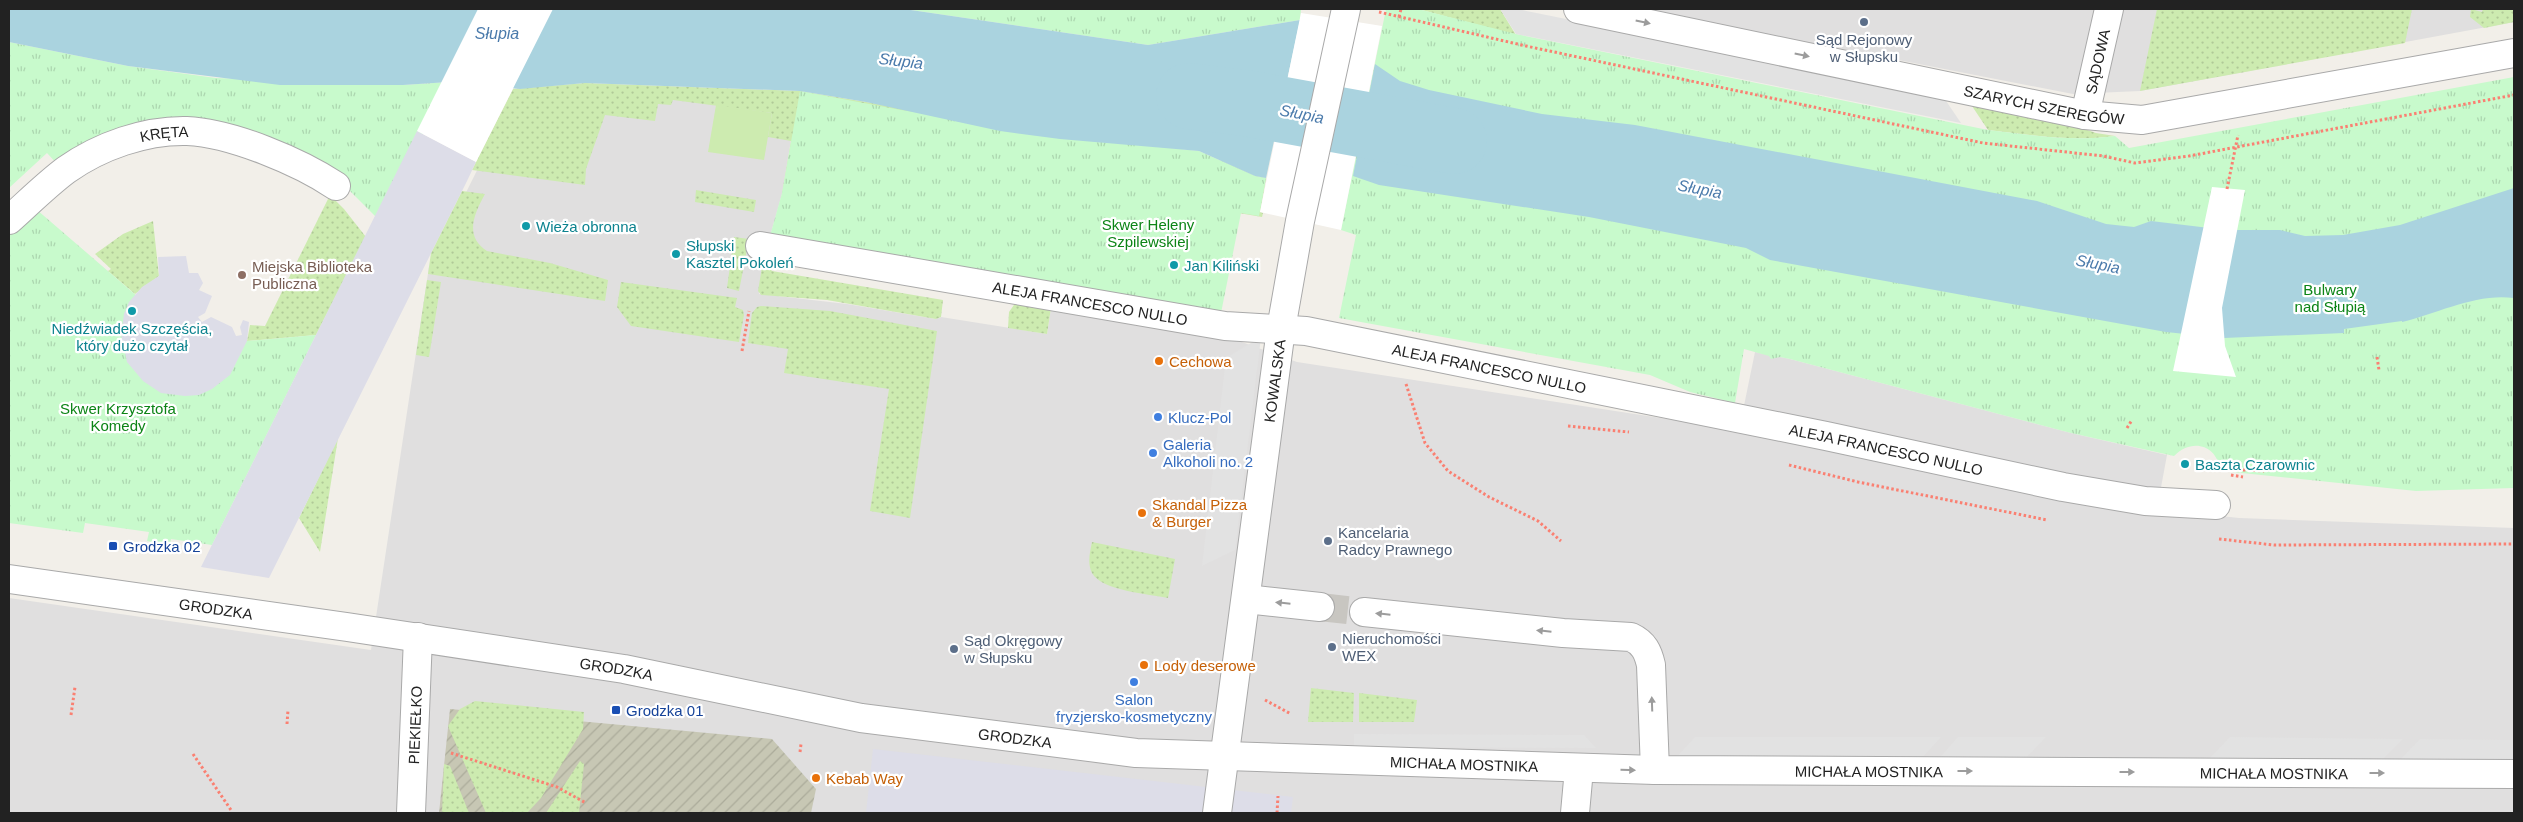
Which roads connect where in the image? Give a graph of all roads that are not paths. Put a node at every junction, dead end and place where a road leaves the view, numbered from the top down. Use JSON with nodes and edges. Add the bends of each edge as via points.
{"nodes":[{"id":1,"x":1578,"y":9,"type":"edge"},
{"id":2,"x":2110,"y":9,"type":"edge"},
{"id":3,"x":1344,"y":14,"type":"edge"},
{"id":4,"x":2514,"y":53,"type":"edge"},
{"id":5,"x":2086,"y":115,"type":"junction"},
{"id":6,"x":336,"y":186,"type":"dead end"},
{"id":7,"x":9,"y":220,"type":"edge"},
{"id":8,"x":760,"y":246,"type":"dead end"},
{"id":9,"x":1281,"y":328,"type":"junction"},
{"id":10,"x":2216,"y":505,"type":"dead end"},
{"id":11,"x":9,"y":580,"type":"edge"},
{"id":12,"x":1246,"y":599,"type":"junction"},
{"id":13,"x":1320,"y":607,"type":"tunnel mouth"},
{"id":14,"x":1364,"y":612,"type":"tunnel mouth"},
{"id":15,"x":418,"y":637,"type":"junction"},
{"id":16,"x":1223,"y":755,"type":"junction"},
{"id":17,"x":1579,"y":768,"type":"junction"},
{"id":18,"x":1655,"y":770,"type":"junction"},
{"id":19,"x":2514,"y":774,"type":"edge"},
{"id":20,"x":411,"y":813,"type":"edge"},
{"id":21,"x":1217,"y":813,"type":"edge"},
{"id":22,"x":1576,"y":813,"type":"edge"}],
"edges":[{"from":1,"to":5,"type":"street","name":"SZARYCH SZEREGÓW","one_way":true},
{"from":2,"to":5,"type":"street","name":"SĄDOWA"},
{"from":3,"to":9,"type":"street","name":"KOWALSKA"},
{"from":4,"to":5,"type":"street","name":"SZARYCH SZEREGÓW","via":[[2142,120]]},
{"from":6,"to":7,"type":"street","name":"KRĘTA","via":[[315,172],[255,147],[188,131],[168,133],[125,141],[87,157],[65,170]]},
{"from":8,"to":9,"type":"street","name":"ALEJA FRANCESCO NULLO","via":[[1225,326]]},
{"from":9,"to":10,"type":"street","name":"ALEJA FRANCESCO NULLO","via":[[1728,416],[2063,487],[2145,501]]},
{"from":9,"to":12,"type":"street","name":"KOWALSKA"},
{"from":11,"to":15,"type":"street","name":"GRODZKA"},
{"from":13,"to":12,"type":"street","one_way":true},
{"from":12,"to":16,"type":"street","name":"KOWALSKA"},
{"from":18,"to":14,"type":"street","one_way":true,"via":[[1651,665],[1649,654],[1637,640]]},
{"from":15,"to":16,"type":"street","name":"GRODZKA","via":[[624,669],[861,718],[935,729],[1136,753]]},
{"from":15,"to":20,"type":"street","name":"PIEKIEŁKO"},
{"from":16,"to":17,"type":"street","name":"MICHAŁA MOSTNIKA"},
{"from":16,"to":21,"type":"street","name":"KOWALSKA"},
{"from":17,"to":18,"type":"street","name":"MICHAŁA MOSTNIKA","one_way":true},
{"from":17,"to":22,"type":"street"},
{"from":18,"to":19,"type":"street","name":"MICHAŁA MOSTNIKA","one_way":true}]}
